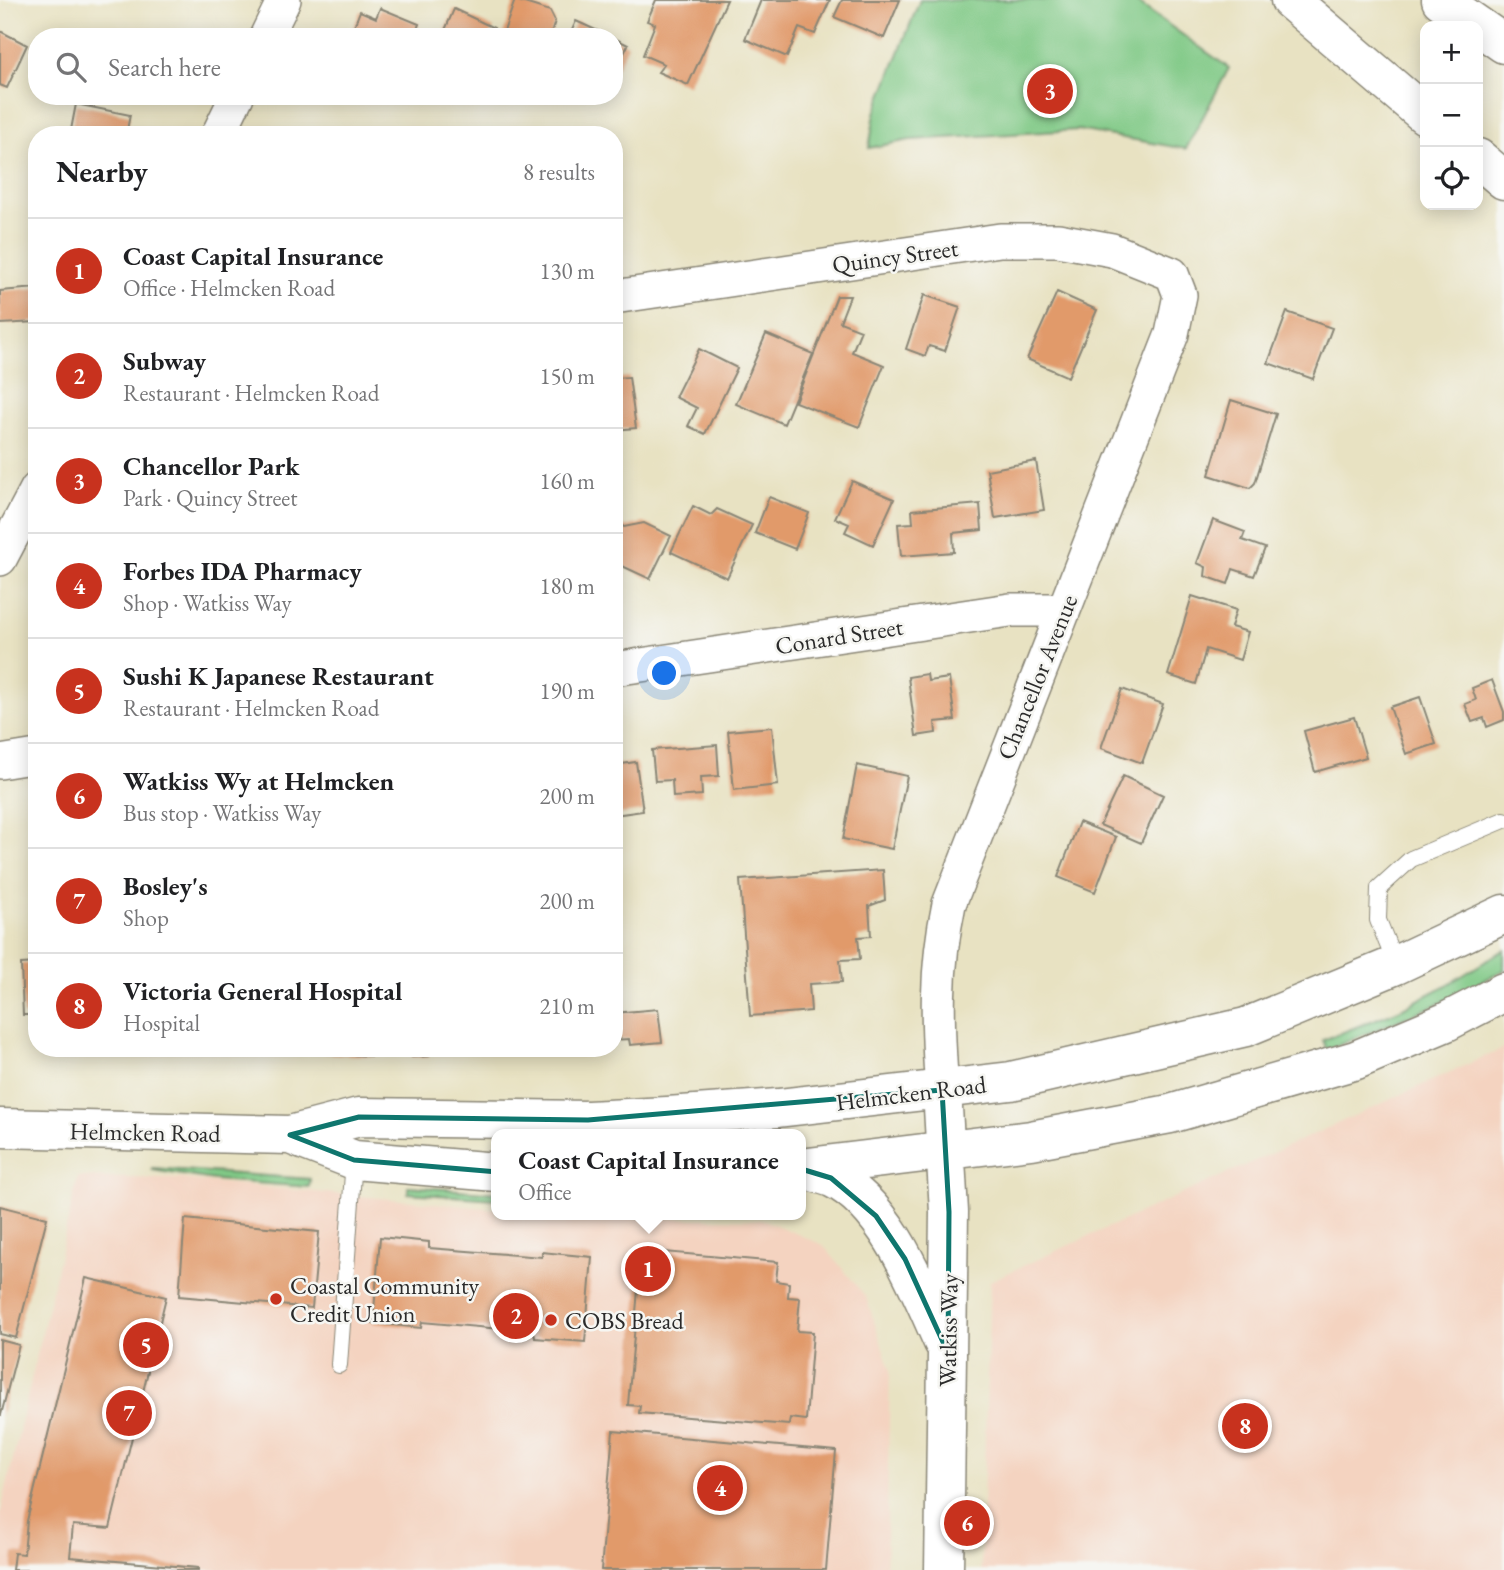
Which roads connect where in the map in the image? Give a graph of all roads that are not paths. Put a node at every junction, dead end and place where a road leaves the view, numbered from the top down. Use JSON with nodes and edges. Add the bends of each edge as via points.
{"nodes":[{"id":1,"x":285,"y":0,"type":"edge"},
{"id":2,"x":1290,"y":0,"type":"edge"},
{"id":3,"x":1441,"y":0,"type":"edge"},
{"id":4,"x":271,"y":28,"type":"edge"},
{"id":5,"x":1504,"y":44,"type":"edge"},
{"id":6,"x":233,"y":105,"type":"edge"},
{"id":7,"x":1420,"y":111,"type":"edge"},
{"id":8,"x":222,"y":126,"type":"edge"},
{"id":9,"x":1483,"y":162,"type":"edge"},
{"id":10,"x":1504,"y":180,"type":"edge"},
{"id":11,"x":1172,"y":274,"type":"joint"},
{"id":12,"x":623,"y":296,"type":"edge"},
{"id":13,"x":28,"y":506,"type":"edge"},
{"id":14,"x":0,"y":559,"type":"edge"},
{"id":15,"x":1064,"y":610,"type":"junction"},
{"id":16,"x":623,"y":668,"type":"edge"},
{"id":17,"x":28,"y":757,"type":"edge"},
{"id":18,"x":0,"y":762,"type":"edge"},
{"id":19,"x":1504,"y":820,"type":"edge"},
{"id":20,"x":1504,"y":914,"type":"edge"},
{"id":21,"x":1396,"y":965,"type":"junction"},
{"id":22,"x":1504,"y":992,"type":"edge"},
{"id":23,"x":942,"y":1090,"type":"junction"},
{"id":24,"x":0,"y":1128,"type":"edge"},
{"id":25,"x":290,"y":1135,"type":"junction"},
{"id":26,"x":945,"y":1150,"type":"junction"},
{"id":27,"x":354,"y":1160,"type":"junction"},
{"id":28,"x":806,"y":1167,"type":"edge"},
{"id":29,"x":806,"y":1170,"type":"edge"},
{"id":30,"x":491,"y":1172,"type":"edge"},
{"id":31,"x":948,"y":1353,"type":"junction"},
{"id":32,"x":340,"y":1365,"type":"dead end"},
{"id":33,"x":944,"y":1570,"type":"edge"}],
"edges":[{"from":1,"to":4,"type":"street"},
{"from":2,"to":7,"type":"main road"},
{"from":3,"to":5,"type":"main road"},
{"from":6,"to":8,"type":"street"},
{"from":9,"to":10,"type":"main road"},
{"from":11,"to":12,"type":"street","name":"Quincy Street","via":[[1112,250],[1058,240],[1000,240]]},
{"from":11,"to":15,"type":"street","name":"Chancellor Avenue","via":[[1181,295],[1172,334]]},
{"from":13,"to":14,"type":"street"},
{"from":15,"to":16,"type":"street","name":"Conard Street","via":[[1010,610]]},
{"from":15,"to":23,"type":"street","name":"Chancellor Avenue","via":[[949,904],[937,989]]},
{"from":17,"to":18,"type":"street"},
{"from":19,"to":21,"type":"lane","via":[[1411,859],[1379,888],[1378,919]]},
{"from":20,"to":21,"type":"main road","name":"Helmcken Road"},
{"from":21,"to":23,"type":"main road","name":"Helmcken Road","via":[[1246,1027],[1011,1081]]},
{"from":22,"to":26,"type":"main road","via":[[1367,1056],[1248,1093],[1031,1140]]},
{"from":23,"to":25,"type":"main road","name":"Helmcken Road","via":[[778,1108],[589,1120],[359,1116]]},
{"from":23,"to":26,"type":"main road","name":"Watkiss Way"},
{"from":24,"to":25,"type":"main road","name":"Helmcken Road"},
{"from":25,"to":27,"type":"main road","name":"Helmcken Road"},
{"from":26,"to":28,"type":"main road"},
{"from":26,"to":31,"type":"main road","name":"Watkiss Way"},
{"from":27,"to":30,"type":"main road","name":"Helmcken Road"},
{"from":27,"to":32,"type":"lane"},
{"from":29,"to":31,"type":"main road","via":[[852,1191],[876,1216],[905,1259]]},
{"from":31,"to":33,"type":"main road","name":"Watkiss Way"}]}
